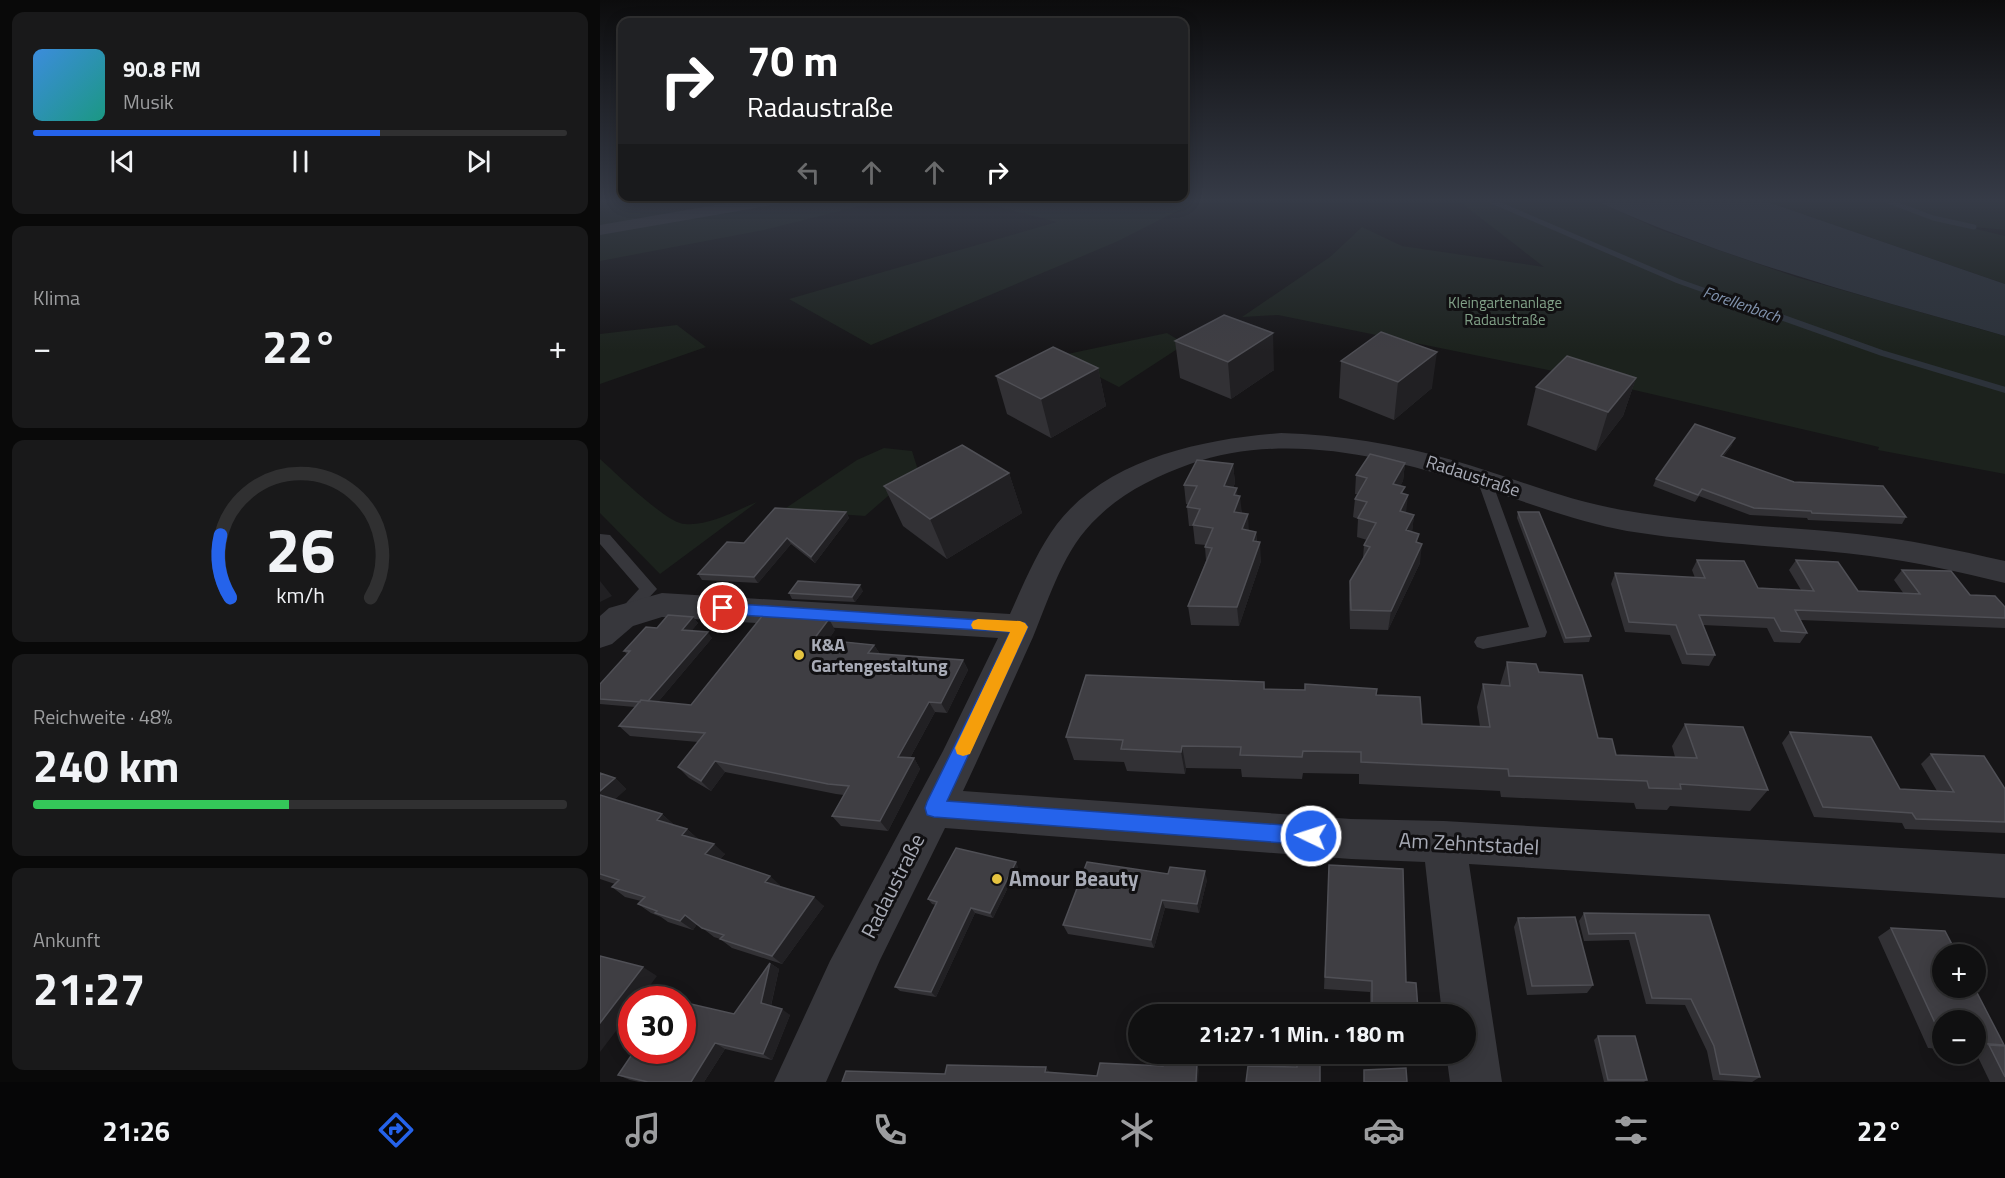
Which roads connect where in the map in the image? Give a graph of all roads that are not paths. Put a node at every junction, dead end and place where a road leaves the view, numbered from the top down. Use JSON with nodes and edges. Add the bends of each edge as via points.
{"nodes":[{"id":1,"x":1484,"y":478,"type":"junction"},
{"id":2,"x":600,"y":539,"type":"edge"},
{"id":3,"x":2005,"y":572,"type":"edge"},
{"id":4,"x":610,"y":626,"type":"edge"},
{"id":5,"x":1020,"y":627,"type":"junction"},
{"id":6,"x":1483,"y":642,"type":"dead end"},
{"id":7,"x":934,"y":808,"type":"junction"},
{"id":8,"x":1444,"y":842,"type":"junction"},
{"id":9,"x":2005,"y":876,"type":"edge"},
{"id":10,"x":800,"y":1082,"type":"edge"},
{"id":11,"x":1476,"y":1082,"type":"edge"}],
"edges":[{"from":1,"to":3,"type":"street","name":"Radaustraße","via":[[1567,507],[1648,525],[1857,544]]},
{"from":1,"to":5,"type":"street","name":"Radaustraße","via":[[1375,448],[1327,441],[1239,445],[1181,457],[1111,492],[1068,530]]},
{"from":1,"to":6,"type":"lane","via":[[1539,632]]},
{"from":2,"to":4,"type":"lane","via":[[650,589]]},
{"from":4,"to":5,"type":"street","via":[[662,605]]},
{"from":5,"to":7,"type":"street","name":"Radaustraße"},
{"from":7,"to":8,"type":"street","name":"Am Zehntstadel","via":[[1351,839]]},
{"from":7,"to":10,"type":"street","name":"Radaustraße","via":[[832,1005]]},
{"from":8,"to":9,"type":"street","name":"Am Zehntstadel"},
{"from":8,"to":11,"type":"street"}]}
